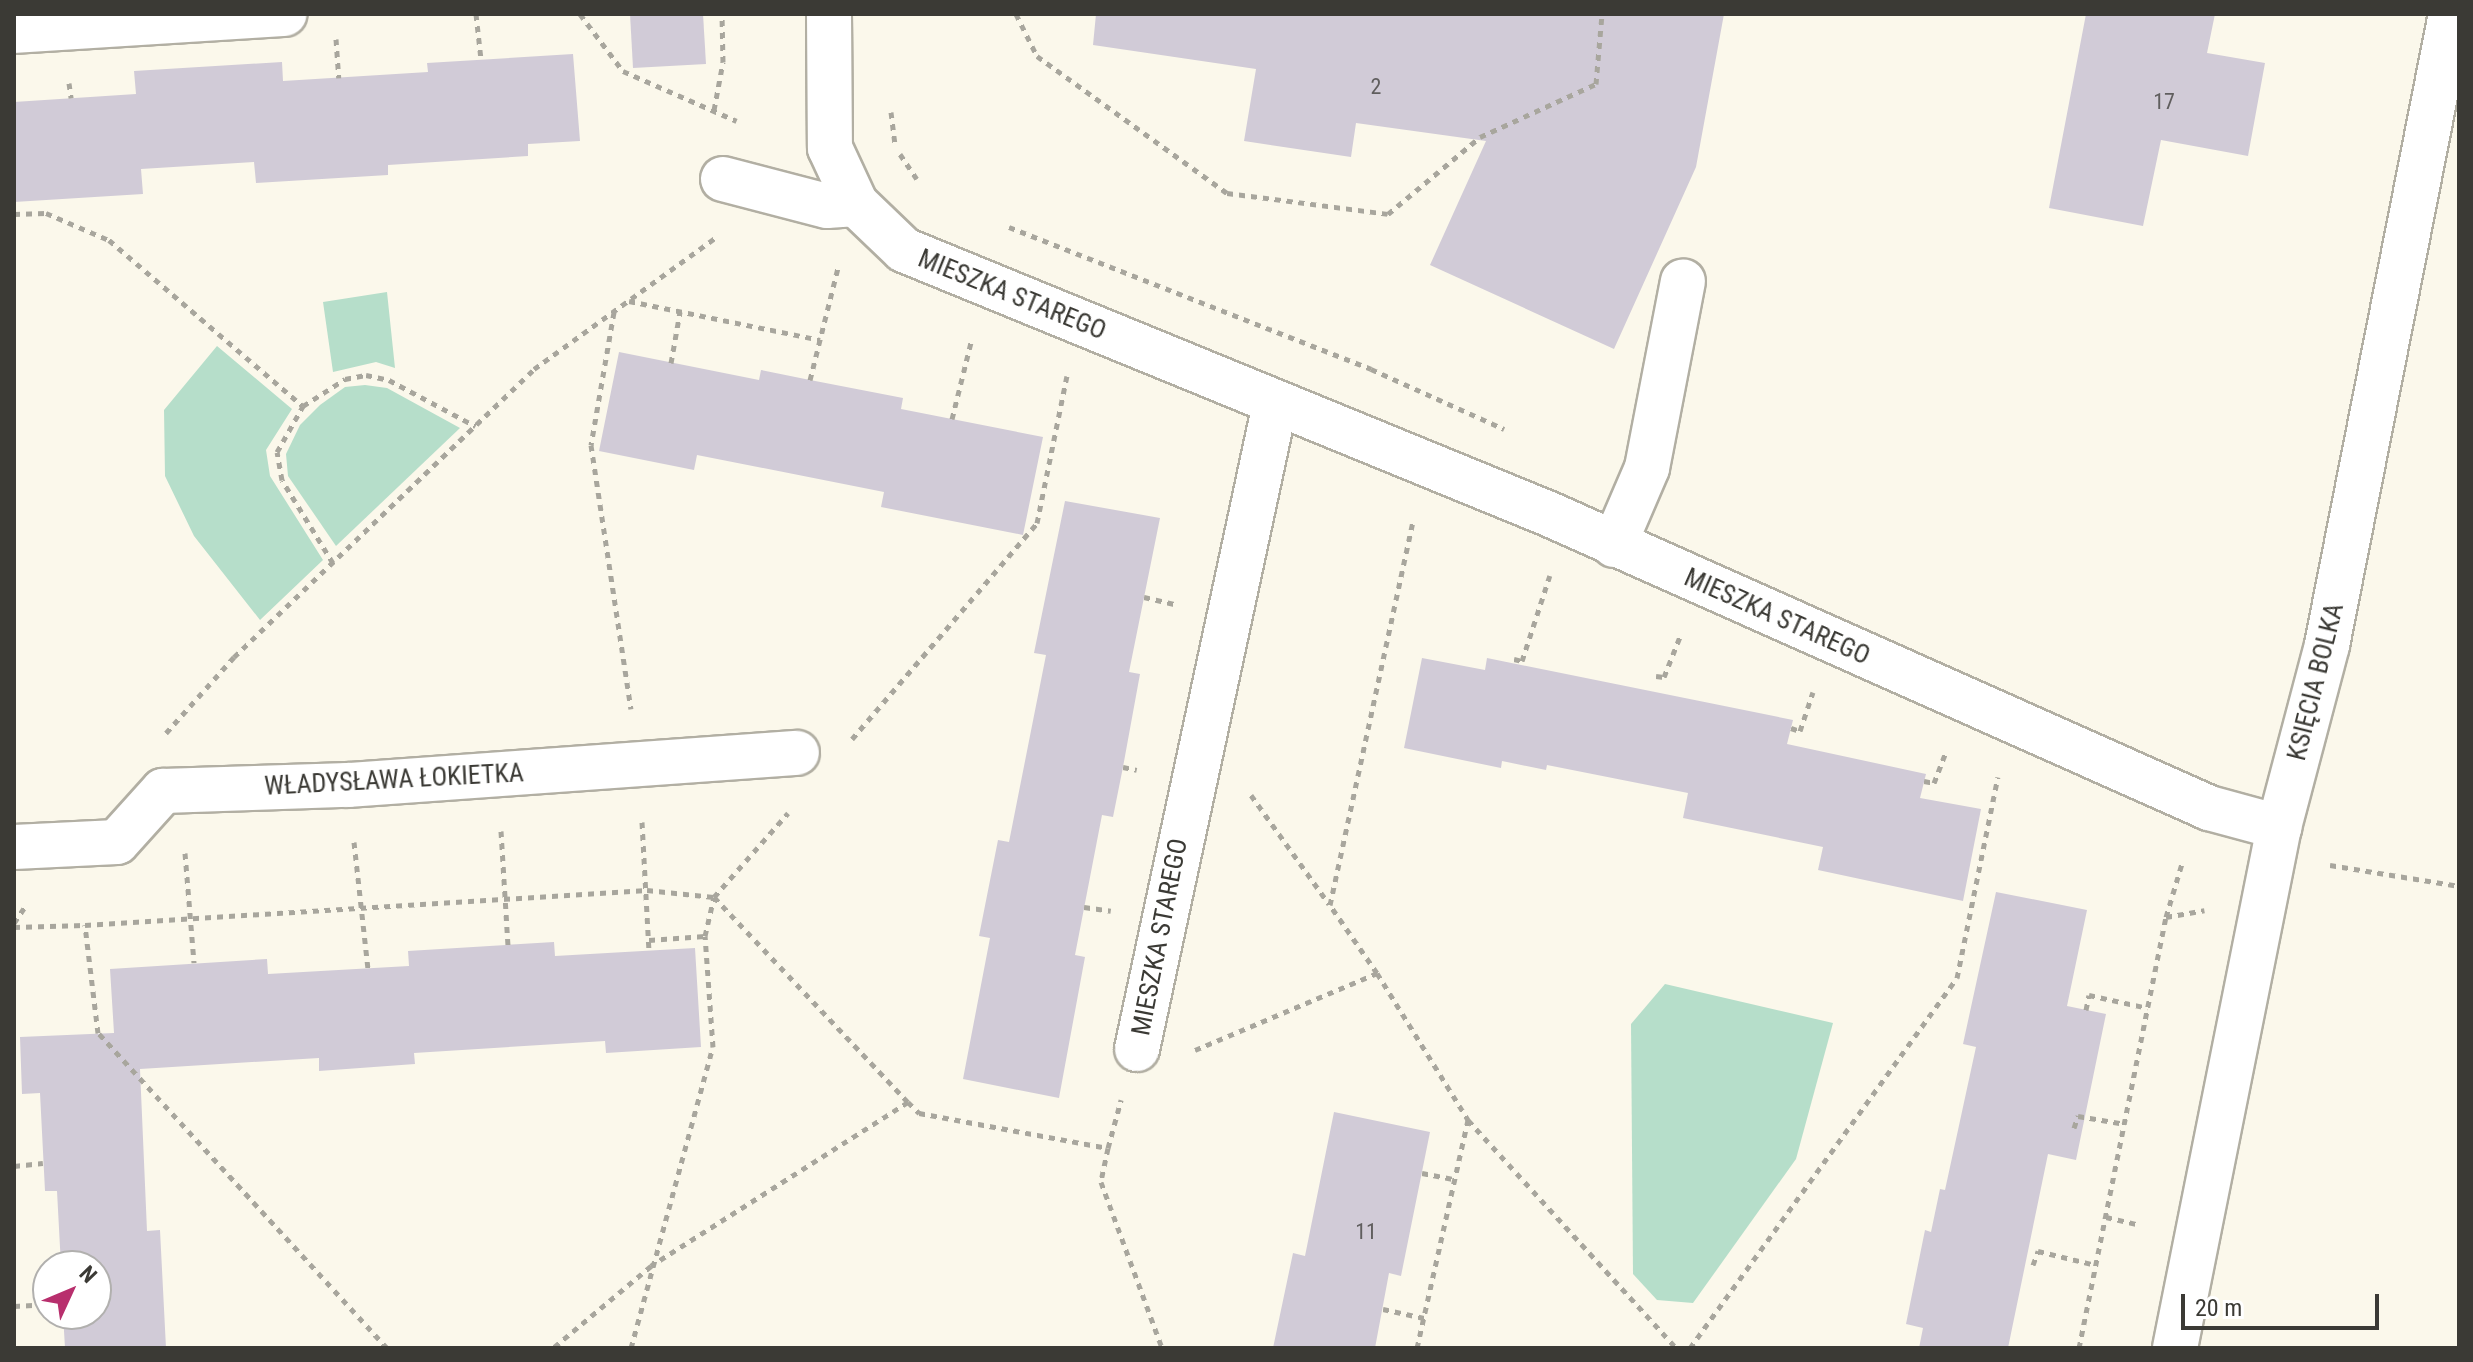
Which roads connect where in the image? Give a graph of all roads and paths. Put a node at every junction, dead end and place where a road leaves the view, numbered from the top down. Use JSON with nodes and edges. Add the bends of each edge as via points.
{"nodes":[{"id":1,"x":284,"y":14,"type":"edge"},
{"id":2,"x":476,"y":14,"type":"edge"},
{"id":3,"x":580,"y":14,"type":"edge"},
{"id":4,"x":722,"y":14,"type":"edge"},
{"id":5,"x":829,"y":14,"type":"edge"},
{"id":6,"x":1016,"y":14,"type":"edge"},
{"id":7,"x":1602,"y":14,"type":"edge"},
{"id":8,"x":2451,"y":14,"type":"edge"},
{"id":9,"x":335,"y":27,"type":"dead end"},
{"id":10,"x":14,"y":31,"type":"edge"},
{"id":11,"x":481,"y":59,"type":"dead end"},
{"id":12,"x":339,"y":78,"type":"dead end"},
{"id":13,"x":890,"y":106,"type":"dead end"},
{"id":14,"x":714,"y":110,"type":"junction"},
{"id":15,"x":752,"y":128,"type":"dead end"},
{"id":16,"x":723,"y":179,"type":"dead end"},
{"id":17,"x":924,"y":189,"type":"dead end"},
{"id":18,"x":856,"y":204,"type":"junction"},
{"id":19,"x":14,"y":214,"type":"edge"},
{"id":20,"x":1006,"y":225,"type":"dead end"},
{"id":21,"x":723,"y":232,"type":"dead end"},
{"id":22,"x":826,"y":260,"type":"dead end"},
{"id":23,"x":839,"y":265,"type":"junction"},
{"id":24,"x":852,"y":270,"type":"dead end"},
{"id":25,"x":1683,"y":281,"type":"dead end"},
{"id":26,"x":629,"y":301,"type":"junction"},
{"id":27,"x":614,"y":311,"type":"junction"},
{"id":28,"x":680,"y":312,"type":"junction"},
{"id":29,"x":973,"y":333,"type":"dead end"},
{"id":30,"x":820,"y":340,"type":"junction"},
{"id":31,"x":671,"y":363,"type":"dead end"},
{"id":32,"x":1069,"y":370,"type":"dead end"},
{"id":33,"x":810,"y":380,"type":"dead end"},
{"id":34,"x":1275,"y":404,"type":"junction"},
{"id":35,"x":303,"y":406,"type":"junction"},
{"id":36,"x":952,"y":419,"type":"dead end"},
{"id":37,"x":475,"y":426,"type":"junction"},
{"id":38,"x":1515,"y":434,"type":"dead end"},
{"id":39,"x":1415,"y":511,"type":"dead end"},
{"id":40,"x":1614,"y":545,"type":"junction"},
{"id":41,"x":1556,"y":558,"type":"dead end"},
{"id":42,"x":333,"y":563,"type":"junction"},
{"id":43,"x":1683,"y":630,"type":"dead end"},
{"id":44,"x":1514,"y":659,"type":"dead end"},
{"id":45,"x":1656,"y":676,"type":"dead end"},
{"id":46,"x":1818,"y":677,"type":"dead end"},
{"id":47,"x":1791,"y":728,"type":"dead end"},
{"id":48,"x":1203,"y":730,"type":"junction"},
{"id":49,"x":161,"y":738,"type":"dead end"},
{"id":50,"x":1952,"y":738,"type":"dead end"},
{"id":51,"x":845,"y":746,"type":"dead end"},
{"id":52,"x":797,"y":753,"type":"dead end"},
{"id":53,"x":2001,"y":761,"type":"dead end"},
{"id":54,"x":639,"y":765,"type":"junction"},
{"id":55,"x":497,"y":775,"type":"junction"},
{"id":56,"x":1924,"y":781,"type":"dead end"},
{"id":57,"x":348,"y":785,"type":"junction"},
{"id":58,"x":181,"y":790,"type":"junction"},
{"id":59,"x":795,"y":805,"type":"dead end"},
{"id":60,"x":2276,"y":842,"type":"junction"},
{"id":61,"x":14,"y":847,"type":"edge"},
{"id":62,"x":2184,"y":857,"type":"dead end"},
{"id":63,"x":2459,"y":886,"type":"edge"},
{"id":64,"x":647,"y":890,"type":"junction"},
{"id":65,"x":714,"y":897,"type":"junction"},
{"id":66,"x":505,"y":900,"type":"junction"},
{"id":67,"x":1330,"y":905,"type":"junction"},
{"id":68,"x":361,"y":908,"type":"junction"},
{"id":69,"x":190,"y":918,"type":"junction"},
{"id":70,"x":85,"y":925,"type":"junction"},
{"id":71,"x":14,"y":927,"type":"edge"},
{"id":72,"x":705,"y":936,"type":"junction"},
{"id":73,"x":649,"y":940,"type":"junction"},
{"id":74,"x":508,"y":946,"type":"dead end"},
{"id":75,"x":649,"y":951,"type":"dead end"},
{"id":76,"x":194,"y":963,"type":"dead end"},
{"id":77,"x":368,"y":968,"type":"dead end"},
{"id":78,"x":1377,"y":973,"type":"junction"},
{"id":79,"x":2148,"y":1008,"type":"junction"},
{"id":80,"x":2086,"y":1010,"type":"dead end"},
{"id":81,"x":1180,"y":1055,"type":"dead end"},
{"id":82,"x":1131,"y":1069,"type":"joint"},
{"id":83,"x":908,"y":1102,"type":"junction"},
{"id":84,"x":1468,"y":1120,"type":"junction"},
{"id":85,"x":2125,"y":1124,"type":"junction"},
{"id":86,"x":2074,"y":1128,"type":"dead end"},
{"id":87,"x":1108,"y":1148,"type":"junction"},
{"id":88,"x":43,"y":1163,"type":"dead end"},
{"id":89,"x":14,"y":1166,"type":"edge"},
{"id":90,"x":1422,"y":1173,"type":"dead end"},
{"id":91,"x":1454,"y":1179,"type":"junction"},
{"id":92,"x":2033,"y":1265,"type":"dead end"},
{"id":93,"x":2096,"y":1265,"type":"junction"},
{"id":94,"x":651,"y":1266,"type":"junction"},
{"id":95,"x":1383,"y":1309,"type":"dead end"},
{"id":96,"x":1424,"y":1318,"type":"junction"},
{"id":97,"x":387,"y":1348,"type":"edge"},
{"id":98,"x":553,"y":1348,"type":"edge"},
{"id":99,"x":631,"y":1348,"type":"edge"},
{"id":100,"x":1162,"y":1348,"type":"edge"},
{"id":101,"x":1417,"y":1348,"type":"edge"},
{"id":102,"x":1676,"y":1348,"type":"edge"},
{"id":103,"x":1690,"y":1348,"type":"edge"},
{"id":104,"x":2079,"y":1348,"type":"edge"},
{"id":105,"x":2175,"y":1348,"type":"edge"}],
"edges":[{"from":1,"to":10,"type":"street"},
{"from":2,"to":11,"type":"path"},
{"from":3,"to":14,"type":"path","via":[[623,71]]},
{"from":4,"to":14,"type":"path","via":[[723,62]]},
{"from":5,"to":18,"type":"street","name":"MIESZKA STAREGO","via":[[830,148]]},
{"from":6,"to":7,"type":"path","via":[[1037,56],[1227,193],[1388,214],[1480,137],[1596,84]]},
{"from":8,"to":60,"type":"street","name":"KSIĘCIA BOLKA","via":[[2327,645]]},
{"from":9,"to":12,"type":"path"},
{"from":13,"to":17,"type":"path","via":[[896,149]]},
{"from":14,"to":15,"type":"path"},
{"from":16,"to":18,"type":"street","via":[[827,206]]},
{"from":18,"to":34,"type":"street","name":"MIESZKA STAREGO","via":[[904,250]]},
{"from":19,"to":35,"type":"path","via":[[46,213],[109,240]]},
{"from":20,"to":38,"type":"path","via":[[1371,369]]},
{"from":21,"to":26,"type":"path"},
{"from":22,"to":23,"type":"path"},
{"from":23,"to":24,"type":"path"},
{"from":23,"to":30,"type":"path"},
{"from":25,"to":40,"type":"street","via":[[1647,468]]},
{"from":26,"to":27,"type":"path"},
{"from":26,"to":28,"type":"path"},
{"from":27,"to":37,"type":"path","via":[[534,369]]},
{"from":27,"to":54,"type":"path","via":[[591,445]]},
{"from":28,"to":30,"type":"path"},
{"from":28,"to":31,"type":"path"},
{"from":29,"to":36,"type":"path"},
{"from":30,"to":33,"type":"path"},
{"from":32,"to":51,"type":"path","via":[[1037,523]]},
{"from":34,"to":40,"type":"street","name":"MIESZKA STAREGO"},
{"from":34,"to":48,"type":"street","name":"MIESZKA STAREGO"},
{"from":35,"to":37,"type":"path","via":[[345,379],[366,375],[389,380]]},
{"from":35,"to":42,"type":"path","via":[[277,452],[282,480]]},
{"from":37,"to":42,"type":"path"},
{"from":39,"to":67,"type":"path"},
{"from":40,"to":60,"type":"street","name":"MIESZKA STAREGO"},
{"from":41,"to":44,"type":"path","via":[[1522,661]]},
{"from":42,"to":49,"type":"path"},
{"from":43,"to":45,"type":"path","via":[[1664,677]]},
{"from":46,"to":47,"type":"path","via":[[1800,731]]},
{"from":48,"to":67,"type":"path"},
{"from":48,"to":82,"type":"street","name":"MIESZKA STAREGO"},
{"from":50,"to":56,"type":"path","via":[[1934,783]]},
{"from":52,"to":54,"type":"street","name":"WŁADYSŁAWA ŁOKIETKA"},
{"from":53,"to":103,"type":"path","via":[[1957,978]]},
{"from":54,"to":55,"type":"street","name":"WŁADYSŁAWA ŁOKIETKA"},
{"from":54,"to":64,"type":"path"},
{"from":55,"to":57,"type":"street","name":"WŁADYSŁAWA ŁOKIETKA"},
{"from":55,"to":66,"type":"path"},
{"from":57,"to":58,"type":"street","name":"WŁADYSŁAWA ŁOKIETKA"},
{"from":57,"to":68,"type":"path"},
{"from":58,"to":61,"type":"street","name":"WŁADYSŁAWA ŁOKIETKA","via":[[163,791],[117,842]]},
{"from":58,"to":69,"type":"path"},
{"from":59,"to":65,"type":"path"},
{"from":60,"to":63,"type":"path"},
{"from":60,"to":105,"type":"street","name":"KSIĘCIA BOLKA"},
{"from":62,"to":79,"type":"path"},
{"from":64,"to":65,"type":"path"},
{"from":64,"to":66,"type":"path"},
{"from":64,"to":73,"type":"path"},
{"from":65,"to":72,"type":"path"},
{"from":65,"to":83,"type":"path"},
{"from":66,"to":68,"type":"path"},
{"from":66,"to":74,"type":"path"},
{"from":67,"to":78,"type":"path"},
{"from":68,"to":69,"type":"path"},
{"from":68,"to":77,"type":"path"},
{"from":69,"to":70,"type":"path"},
{"from":69,"to":76,"type":"path"},
{"from":70,"to":71,"type":"path"},
{"from":70,"to":97,"type":"path","via":[[98,1033]]},
{"from":72,"to":73,"type":"path"},
{"from":72,"to":94,"type":"path","via":[[713,1047]]},
{"from":73,"to":75,"type":"path"},
{"from":78,"to":81,"type":"path"},
{"from":78,"to":84,"type":"path"},
{"from":79,"to":80,"type":"path","via":[[2089,995]]},
{"from":79,"to":85,"type":"path"},
{"from":82,"to":87,"type":"path"},
{"from":83,"to":87,"type":"path","via":[[919,1113]]},
{"from":83,"to":94,"type":"path"},
{"from":84,"to":91,"type":"path"},
{"from":84,"to":102,"type":"path"},
{"from":85,"to":86,"type":"path","via":[[2078,1116]]},
{"from":85,"to":93,"type":"path"},
{"from":87,"to":100,"type":"path","via":[[1101,1182]]},
{"from":88,"to":89,"type":"path"},
{"from":90,"to":91,"type":"path"},
{"from":91,"to":96,"type":"path"},
{"from":92,"to":93,"type":"path","via":[[2038,1251]]},
{"from":93,"to":104,"type":"path"},
{"from":94,"to":98,"type":"path"},
{"from":94,"to":99,"type":"path"},
{"from":95,"to":96,"type":"path"},
{"from":96,"to":101,"type":"path"}]}
